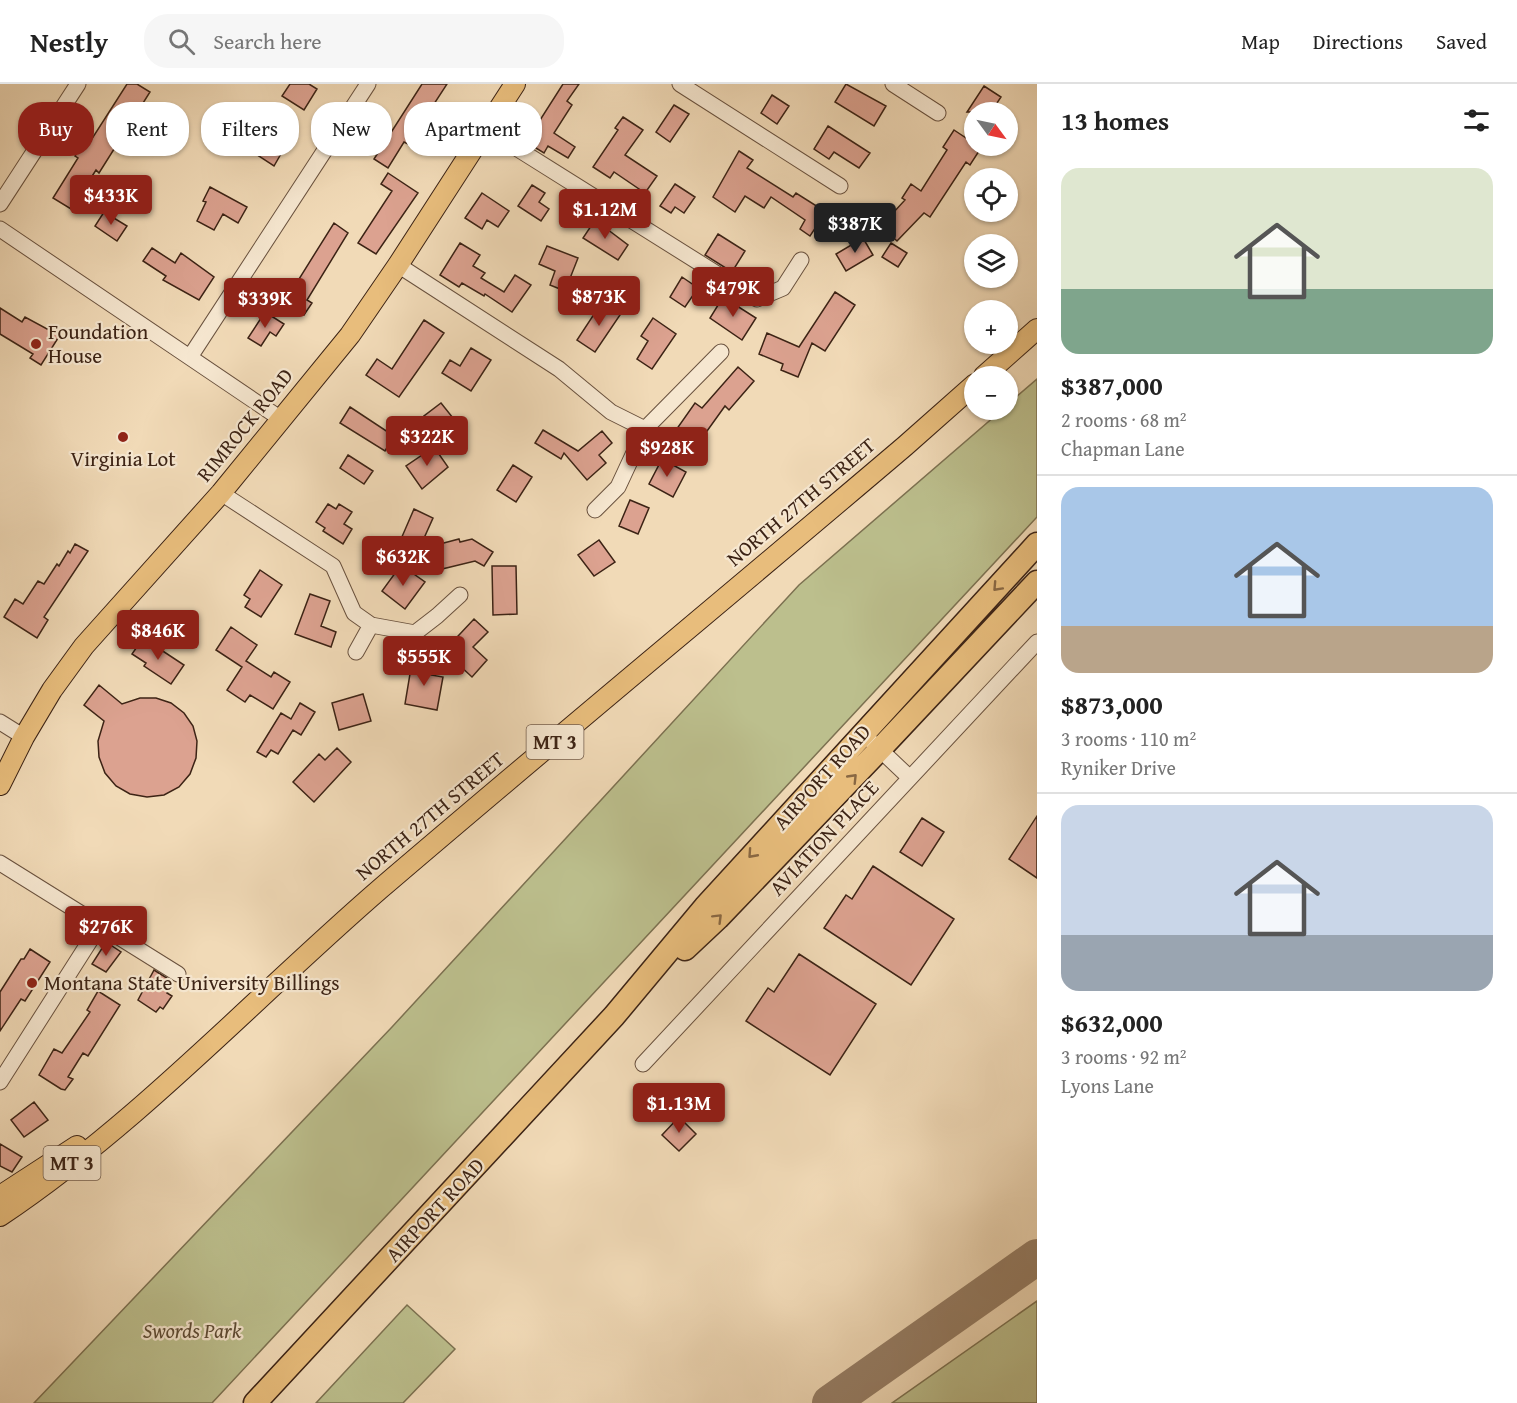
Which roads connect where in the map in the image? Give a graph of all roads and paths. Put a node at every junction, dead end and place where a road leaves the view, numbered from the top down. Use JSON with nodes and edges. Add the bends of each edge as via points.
{"nodes":[{"id":1,"x":78,"y":84,"type":"edge"},
{"id":2,"x":368,"y":84,"type":"edge"},
{"id":3,"x":515,"y":84,"type":"edge"},
{"id":4,"x":680,"y":84,"type":"edge"},
{"id":5,"x":893,"y":84,"type":"edge"},
{"id":6,"x":503,"y":102,"type":"edge"},
{"id":7,"x":938,"y":113,"type":"dead end"},
{"id":8,"x":469,"y":156,"type":"edge"},
{"id":9,"x":529,"y":156,"type":"edge"},
{"id":10,"x":840,"y":186,"type":"dead end"},
{"id":11,"x":0,"y":204,"type":"edge"},
{"id":12,"x":0,"y":229,"type":"edge"},
{"id":13,"x":801,"y":260,"type":"dead end"},
{"id":14,"x":398,"y":265,"type":"junction"},
{"id":15,"x":1037,"y":329,"type":"edge"},
{"id":16,"x":721,"y":352,"type":"dead end"},
{"id":17,"x":190,"y":357,"type":"junction"},
{"id":18,"x":995,"y":366,"type":"edge"},
{"id":19,"x":964,"y":394,"type":"edge"},
{"id":20,"x":281,"y":419,"type":"junction"},
{"id":21,"x":645,"y":429,"type":"junction"},
{"id":22,"x":221,"y":493,"type":"junction"},
{"id":23,"x":595,"y":510,"type":"dead end"},
{"id":24,"x":1037,"y":544,"type":"edge"},
{"id":25,"x":1037,"y":582,"type":"edge"},
{"id":26,"x":460,"y":595,"type":"dead end"},
{"id":27,"x":371,"y":625,"type":"junction"},
{"id":28,"x":1037,"y":642,"type":"edge"},
{"id":29,"x":356,"y":652,"type":"dead end"},
{"id":30,"x":0,"y":722,"type":"edge"},
{"id":31,"x":863,"y":732,"type":"junction"},
{"id":32,"x":24,"y":737,"type":"junction"},
{"id":33,"x":880,"y":749,"type":"junction"},
{"id":34,"x":910,"y":778,"type":"junction"},
{"id":35,"x":0,"y":785,"type":"edge"},
{"id":36,"x":0,"y":863,"type":"edge"},
{"id":37,"x":100,"y":925,"type":"junction"},
{"id":38,"x":178,"y":974,"type":"dead end"},
{"id":39,"x":614,"y":1016,"type":"junction"},
{"id":40,"x":643,"y":1064,"type":"dead end"},
{"id":41,"x":0,"y":1082,"type":"edge"},
{"id":42,"x":141,"y":1107,"type":"junction"},
{"id":43,"x":0,"y":1196,"type":"edge"},
{"id":44,"x":0,"y":1216,"type":"edge"},
{"id":45,"x":255,"y":1403,"type":"edge"}],
"edges":[{"from":1,"to":11,"type":"street"},
{"from":2,"to":17,"type":"street"},
{"from":3,"to":6,"type":"main road","name":"RIMROCK ROAD"},
{"from":4,"to":10,"type":"street"},
{"from":5,"to":7,"type":"street"},
{"from":8,"to":14,"type":"main road","name":"RIMROCK ROAD"},
{"from":9,"to":13,"type":"street","via":[[757,299],[783,288]]},
{"from":12,"to":17,"type":"street"},
{"from":14,"to":20,"type":"main road","name":"RIMROCK ROAD","via":[[350,335]]},
{"from":14,"to":21,"type":"street","via":[[559,369],[611,412]]},
{"from":15,"to":18,"type":"main road"},
{"from":16,"to":21,"type":"street"},
{"from":17,"to":20,"type":"street"},
{"from":19,"to":42,"type":"main road","name":"NORTH 27TH STREET","number":"MT 3","via":[[379,891]]},
{"from":20,"to":22,"type":"main road","name":"RIMROCK ROAD"},
{"from":21,"to":23,"type":"street","via":[[618,488]]},
{"from":22,"to":27,"type":"street","via":[[333,566],[354,613]]},
{"from":22,"to":32,"type":"main road","name":"RIMROCK ROAD","via":[[84,646]]},
{"from":24,"to":31,"type":"highway","name":"AIRPORT ROAD","one_way":true},
{"from":25,"to":33,"type":"highway","name":"AIRPORT ROAD"},
{"from":26,"to":27,"type":"street","via":[[415,633]]},
{"from":27,"to":29,"type":"street"},
{"from":28,"to":34,"type":"street","name":"AVIATION PLACE"},
{"from":30,"to":32,"type":"street"},
{"from":31,"to":33,"type":"street"},
{"from":31,"to":39,"type":"highway","name":"AIRPORT ROAD","one_way":true,"via":[[705,907]]},
{"from":32,"to":35,"type":"main road","name":"RIMROCK ROAD"},
{"from":33,"to":34,"type":"street"},
{"from":39,"to":33,"type":"highway","name":"AIRPORT ROAD","one_way":true,"via":[[718,918]]},
{"from":34,"to":40,"type":"street","name":"AVIATION PLACE"},
{"from":36,"to":37,"type":"street"},
{"from":37,"to":38,"type":"street"},
{"from":37,"to":41,"type":"street"},
{"from":39,"to":45,"type":"highway","name":"AIRPORT ROAD"},
{"from":42,"to":43,"type":"main road"},
{"from":42,"to":44,"type":"main road","name":"NORTH 27TH STREET","number":"MT 3","via":[[39,1190]]}]}
